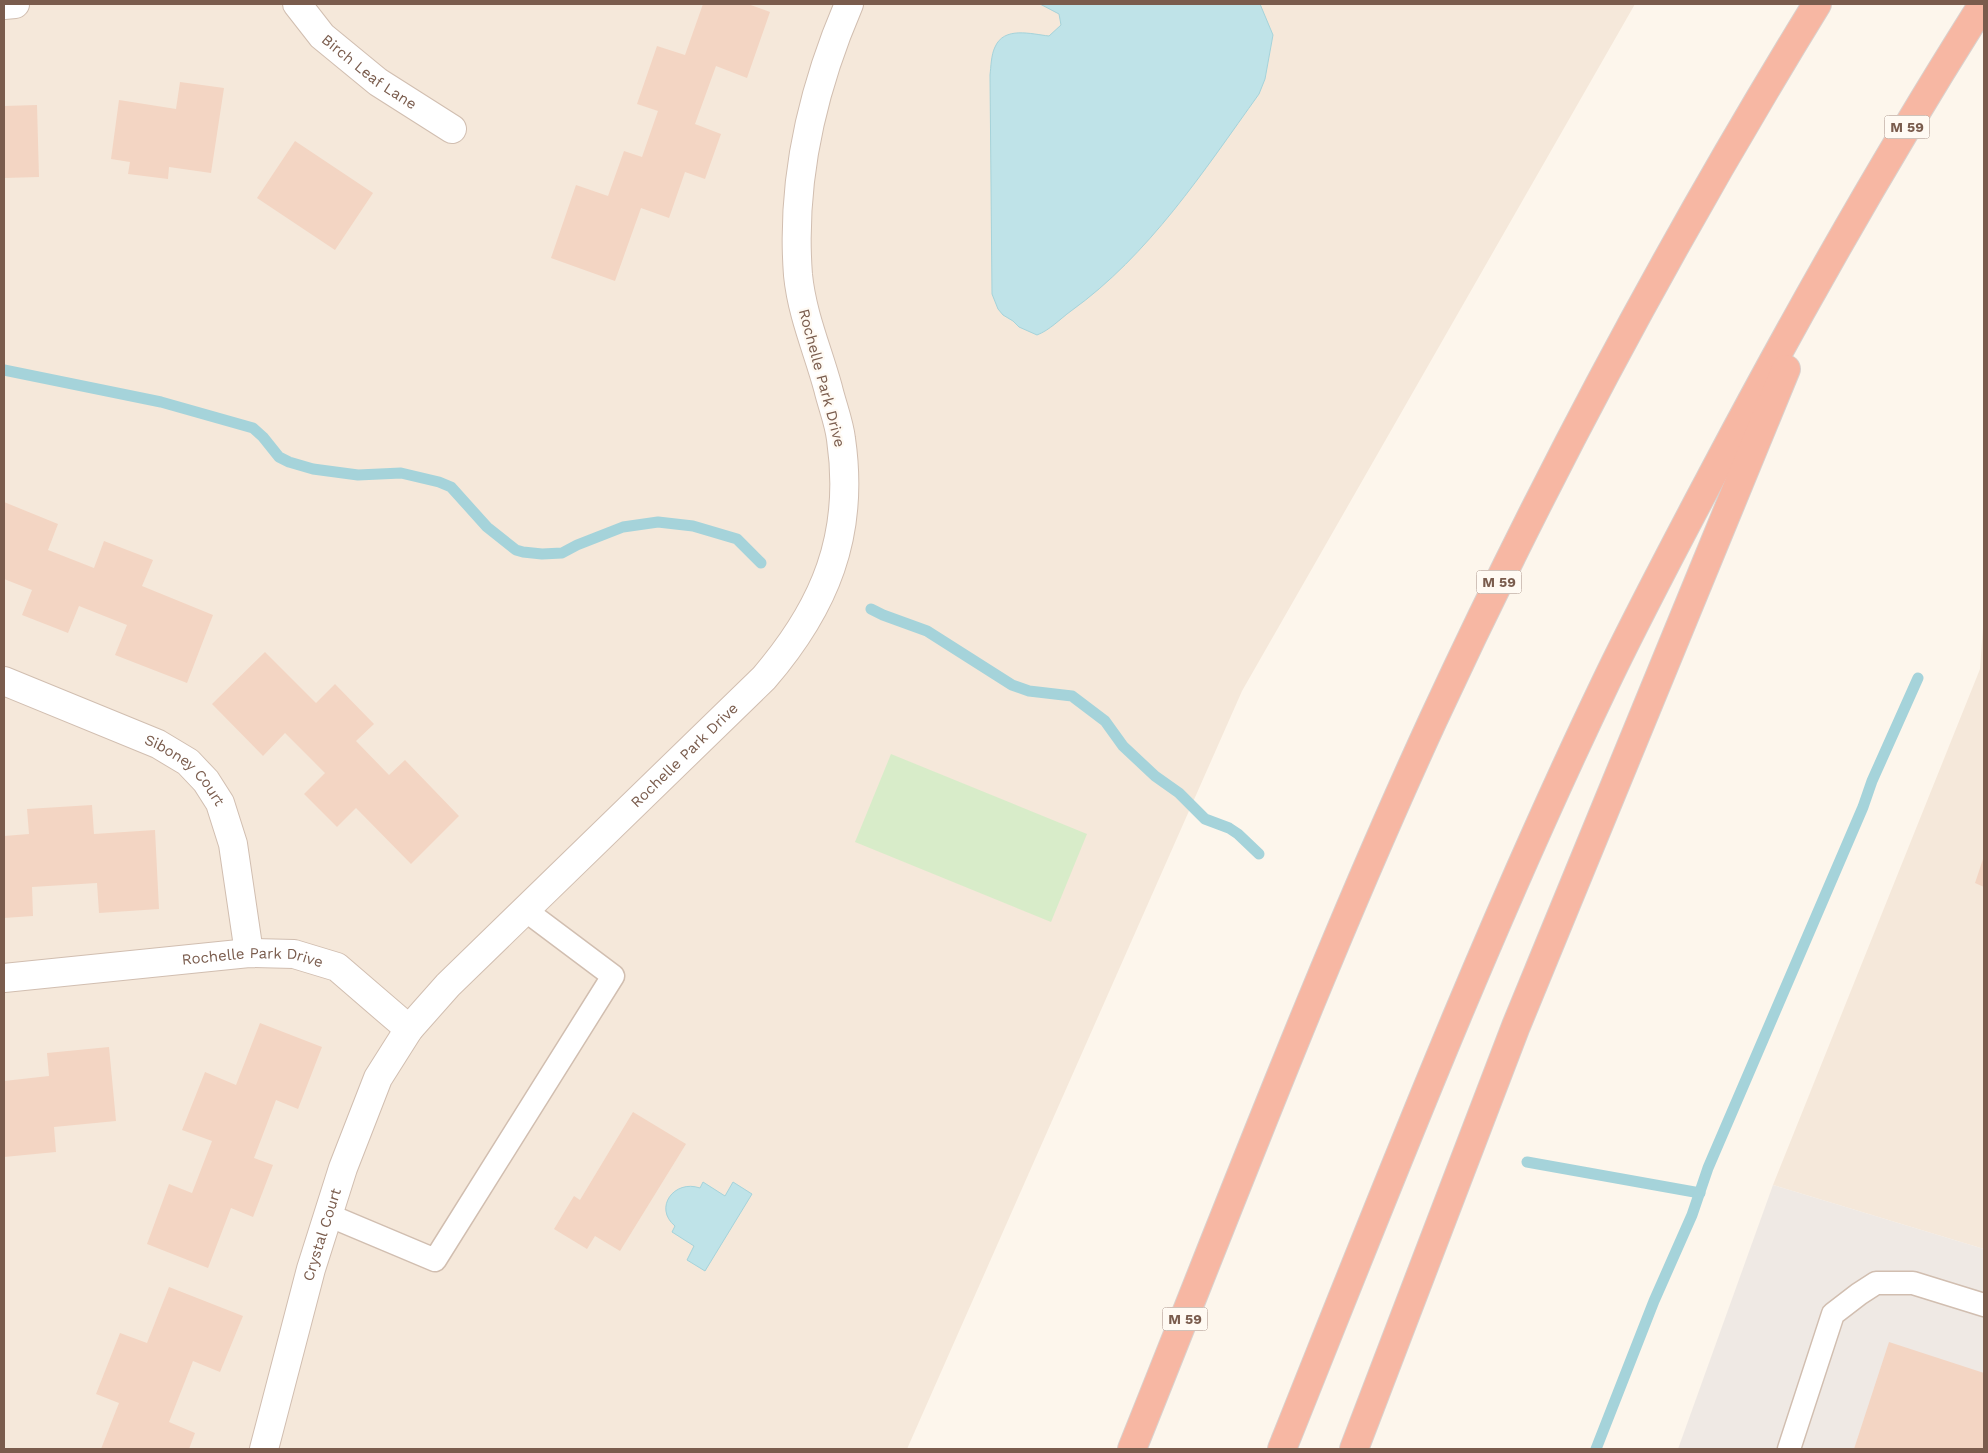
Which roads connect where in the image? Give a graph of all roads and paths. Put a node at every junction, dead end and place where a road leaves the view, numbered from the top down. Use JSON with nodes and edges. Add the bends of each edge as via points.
{"nodes":[{"id":1,"x":15,"y":4,"type":"edge"},
{"id":2,"x":296,"y":4,"type":"edge"},
{"id":3,"x":849,"y":4,"type":"edge"},
{"id":4,"x":1817,"y":4,"type":"edge"},
{"id":5,"x":1983,"y":4,"type":"edge"},
{"id":6,"x":4,"y":5,"type":"edge"},
{"id":7,"x":452,"y":129,"type":"dead end"},
{"id":8,"x":1834,"y":252,"type":"junction"},
{"id":9,"x":4,"y":681,"type":"edge"},
{"id":10,"x":525,"y":910,"type":"junction"},
{"id":11,"x":249,"y":953,"type":"junction"},
{"id":12,"x":4,"y":978,"type":"edge"},
{"id":13,"x":409,"y":1029,"type":"junction"},
{"id":14,"x":328,"y":1215,"type":"junction"},
{"id":15,"x":1984,"y":1305,"type":"edge"},
{"id":16,"x":264,"y":1449,"type":"edge"},
{"id":17,"x":1132,"y":1449,"type":"edge"},
{"id":18,"x":1282,"y":1449,"type":"edge"},
{"id":19,"x":1354,"y":1449,"type":"edge"},
{"id":20,"x":1789,"y":1449,"type":"edge"}],
"edges":[{"from":1,"to":6,"type":"street"},
{"from":2,"to":7,"type":"street","name":"Birch Leaf Lane","via":[[322,36],[378,82]]},
{"from":3,"to":10,"type":"street","name":"Rochelle Park Drive","via":[[819,87],[798,186],[797,236],[805,317],[841,438],[844,473],[843,521],[830,573],[810,617],[764,678]]},
{"from":4,"to":17,"type":"highway","number":"M 59","via":[[1701,197],[1617,352],[1538,504],[1434,720],[1390,816],[1292,1052]]},
{"from":5,"to":8,"type":"highway","number":"M 59","via":[[1903,132]]},
{"from":8,"to":18,"type":"highway","number":"M 59","via":[[1733,436],[1606,682],[1442,1051]]},
{"from":8,"to":19,"type":"highway","via":[[1516,1026]]},
{"from":9,"to":11,"type":"street","name":"Siboney Court","via":[[158,744],[188,762],[206,780],[220,803],[233,844]]},
{"from":10,"to":13,"type":"street","name":"Rochelle Park Drive","via":[[448,985]]},
{"from":10,"to":14,"type":"lane","via":[[614,976],[435,1260]]},
{"from":11,"to":12,"type":"street","name":"Rochelle Park Drive"},
{"from":11,"to":13,"type":"street","name":"Rochelle Park Drive","via":[[294,954],[337,967]]},
{"from":13,"to":14,"type":"street","name":"Crystal Court","via":[[378,1078]]},
{"from":14,"to":16,"type":"street","name":"Crystal Court"},
{"from":15,"to":20,"type":"lane","via":[[1913,1283],[1876,1282],[1859,1294],[1834,1314]]}]}
